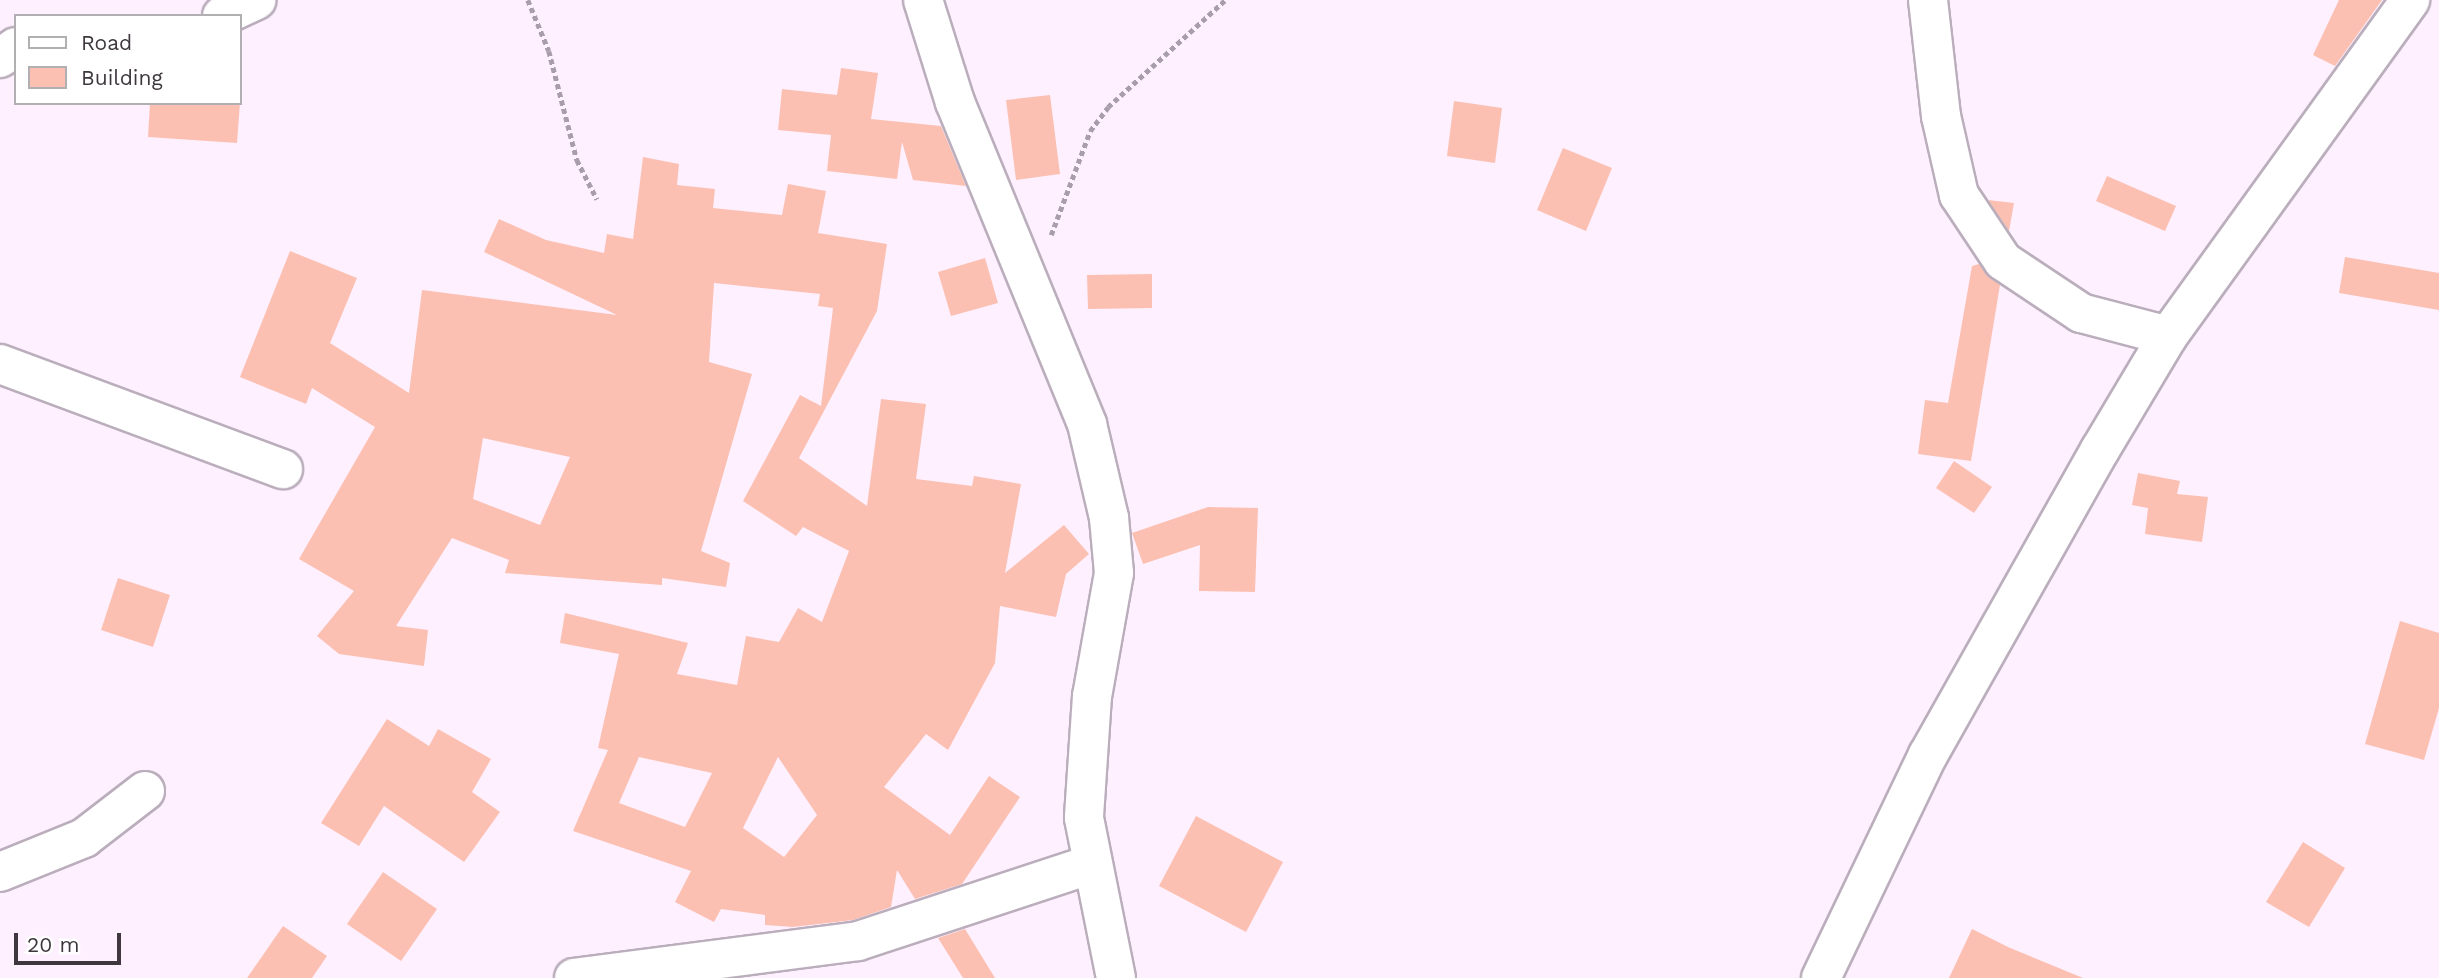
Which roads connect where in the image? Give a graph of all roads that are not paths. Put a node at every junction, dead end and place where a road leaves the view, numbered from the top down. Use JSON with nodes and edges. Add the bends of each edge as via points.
{"nodes":[{"id":1,"x":257,"y":0,"type":"edge"},
{"id":2,"x":923,"y":0,"type":"edge"},
{"id":3,"x":1928,"y":0,"type":"edge"},
{"id":4,"x":2410,"y":0,"type":"edge"},
{"id":5,"x":226,"y":14,"type":"edge"},
{"id":6,"x":2168,"y":337,"type":"junction"},
{"id":7,"x":0,"y":364,"type":"edge"},
{"id":8,"x":283,"y":469,"type":"dead end"},
{"id":9,"x":145,"y":791,"type":"dead end"},
{"id":10,"x":1092,"y":864,"type":"junction"},
{"id":11,"x":0,"y":872,"type":"edge"},
{"id":12,"x":574,"y":978,"type":"edge"},
{"id":13,"x":1116,"y":978,"type":"edge"},
{"id":14,"x":1821,"y":978,"type":"edge"}],
"edges":[{"from":1,"to":5,"type":"street"},
{"from":2,"to":10,"type":"street","via":[[955,102],[1087,424],[1109,518],[1114,573],[1092,696],[1084,818]]},
{"from":3,"to":6,"type":"street","via":[[1941,116],[1959,195],[2003,261],[2081,313]]},
{"from":4,"to":6,"type":"street"},
{"from":6,"to":14,"type":"street","via":[[1928,755]]},
{"from":7,"to":8,"type":"street"},
{"from":9,"to":11,"type":"street","via":[[84,838]]},
{"from":10,"to":12,"type":"street","via":[[858,941]]},
{"from":10,"to":13,"type":"street"}]}
